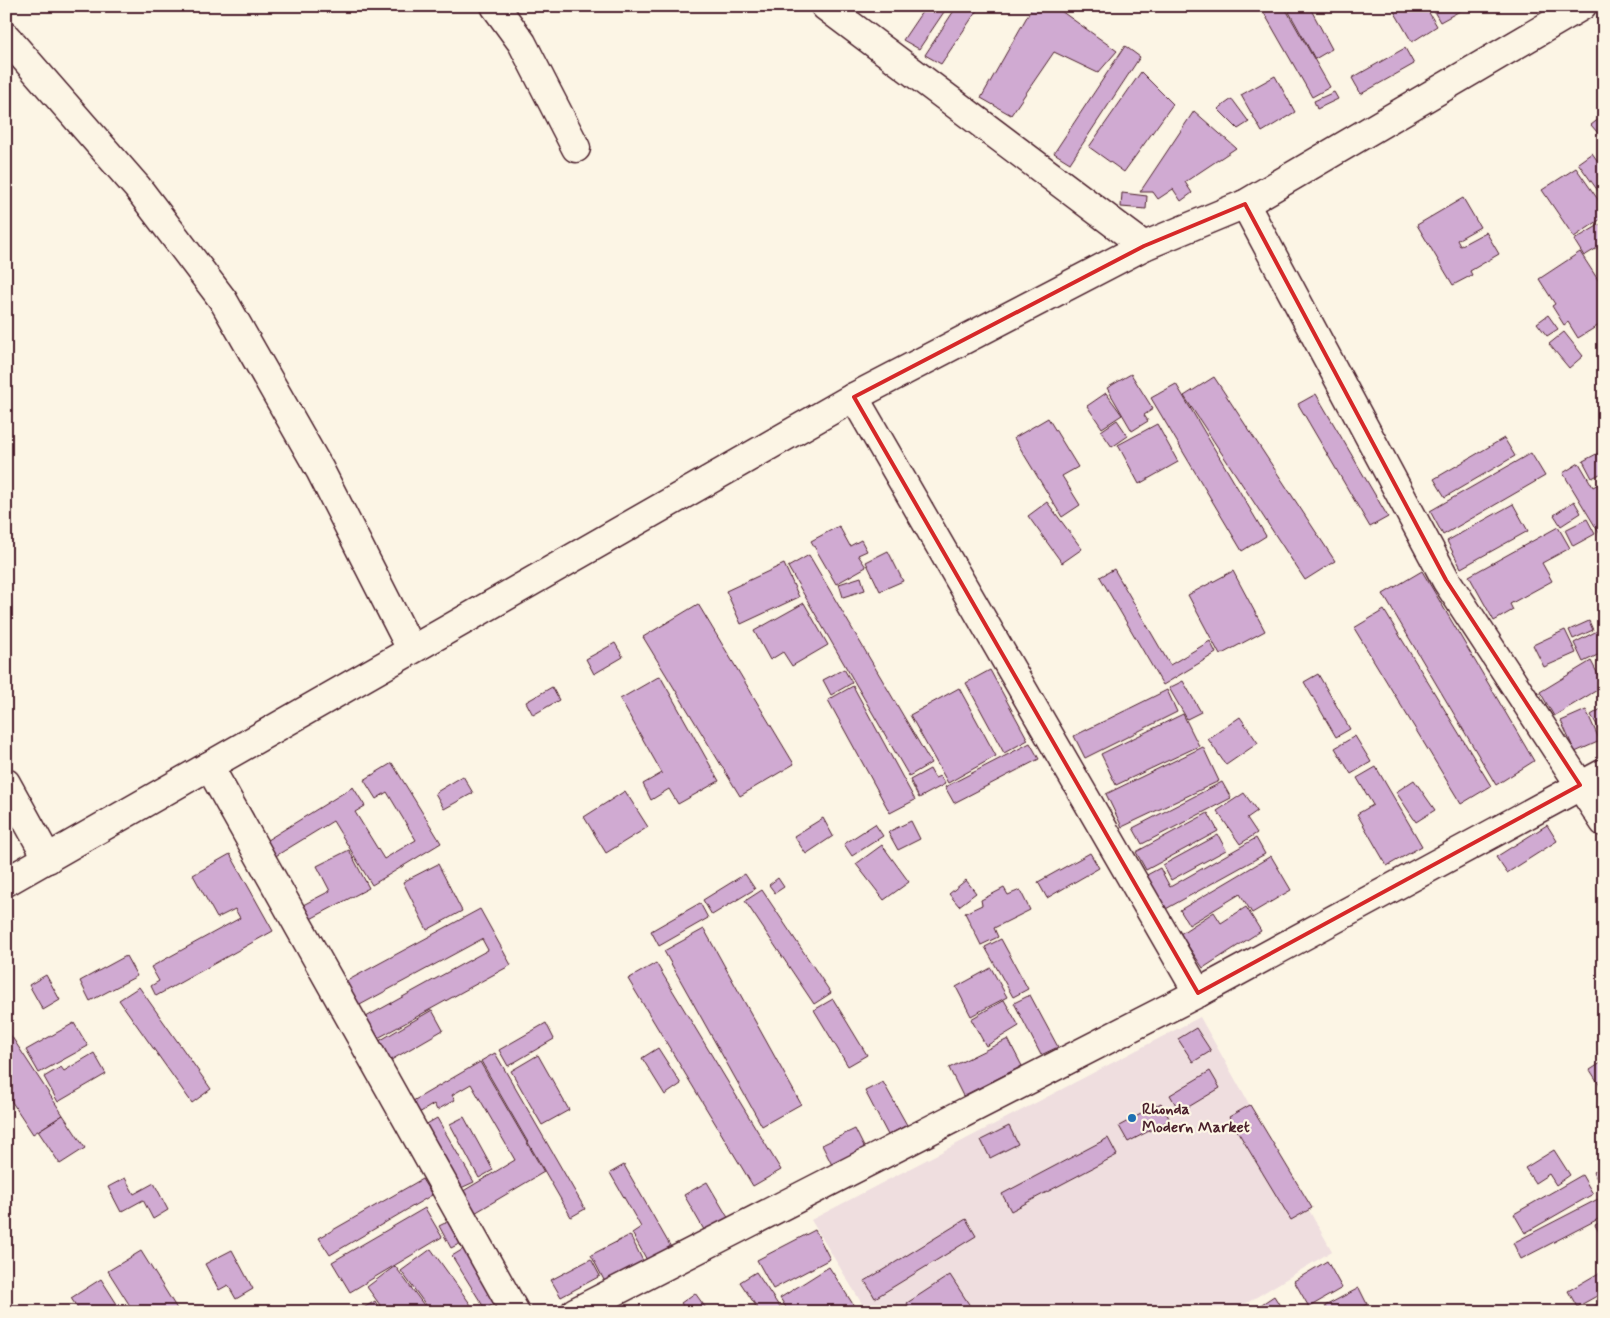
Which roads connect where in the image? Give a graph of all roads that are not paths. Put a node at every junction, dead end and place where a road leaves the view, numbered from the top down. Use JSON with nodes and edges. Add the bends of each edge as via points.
{"nodes":[{"id":1,"x":495,"y":6,"type":"edge"},
{"id":2,"x":825,"y":6,"type":"edge"},
{"id":3,"x":1582,"y":6,"type":"edge"},
{"id":4,"x":6,"y":37,"type":"edge"},
{"id":5,"x":576,"y":148,"type":"dead end"},
{"id":6,"x":1245,"y":204,"type":"junction"},
{"id":7,"x":1144,"y":246,"type":"junction"},
{"id":8,"x":854,"y":397,"type":"junction"},
{"id":9,"x":411,"y":649,"type":"junction"},
{"id":10,"x":209,"y":766,"type":"junction"},
{"id":11,"x":1604,"y":773,"type":"edge"},
{"id":12,"x":6,"y":783,"type":"edge"},
{"id":13,"x":1580,"y":786,"type":"junction"},
{"id":14,"x":1604,"y":822,"type":"edge"},
{"id":15,"x":48,"y":859,"type":"junction"},
{"id":16,"x":6,"y":882,"type":"edge"},
{"id":17,"x":1198,"y":993,"type":"junction"},
{"id":18,"x":515,"y":1312,"type":"edge"},
{"id":19,"x":575,"y":1312,"type":"edge"}],
"edges":[{"from":1,"to":5,"type":"street","via":[[522,43]]},
{"from":2,"to":7,"type":"street"},
{"from":3,"to":6,"type":"street"},
{"from":4,"to":9,"type":"street","via":[[137,187],[223,300],[320,470]]},
{"from":6,"to":7,"type":"street"},
{"from":6,"to":13,"type":"street","via":[[1446,580]]},
{"from":7,"to":8,"type":"street"},
{"from":8,"to":9,"type":"street"},
{"from":8,"to":17,"type":"street"},
{"from":9,"to":10,"type":"street"},
{"from":10,"to":15,"type":"street"},
{"from":10,"to":18,"type":"street"},
{"from":11,"to":13,"type":"street"},
{"from":12,"to":15,"type":"street"},
{"from":13,"to":14,"type":"street"},
{"from":13,"to":17,"type":"street"},
{"from":15,"to":16,"type":"street"},
{"from":17,"to":19,"type":"street"}]}
